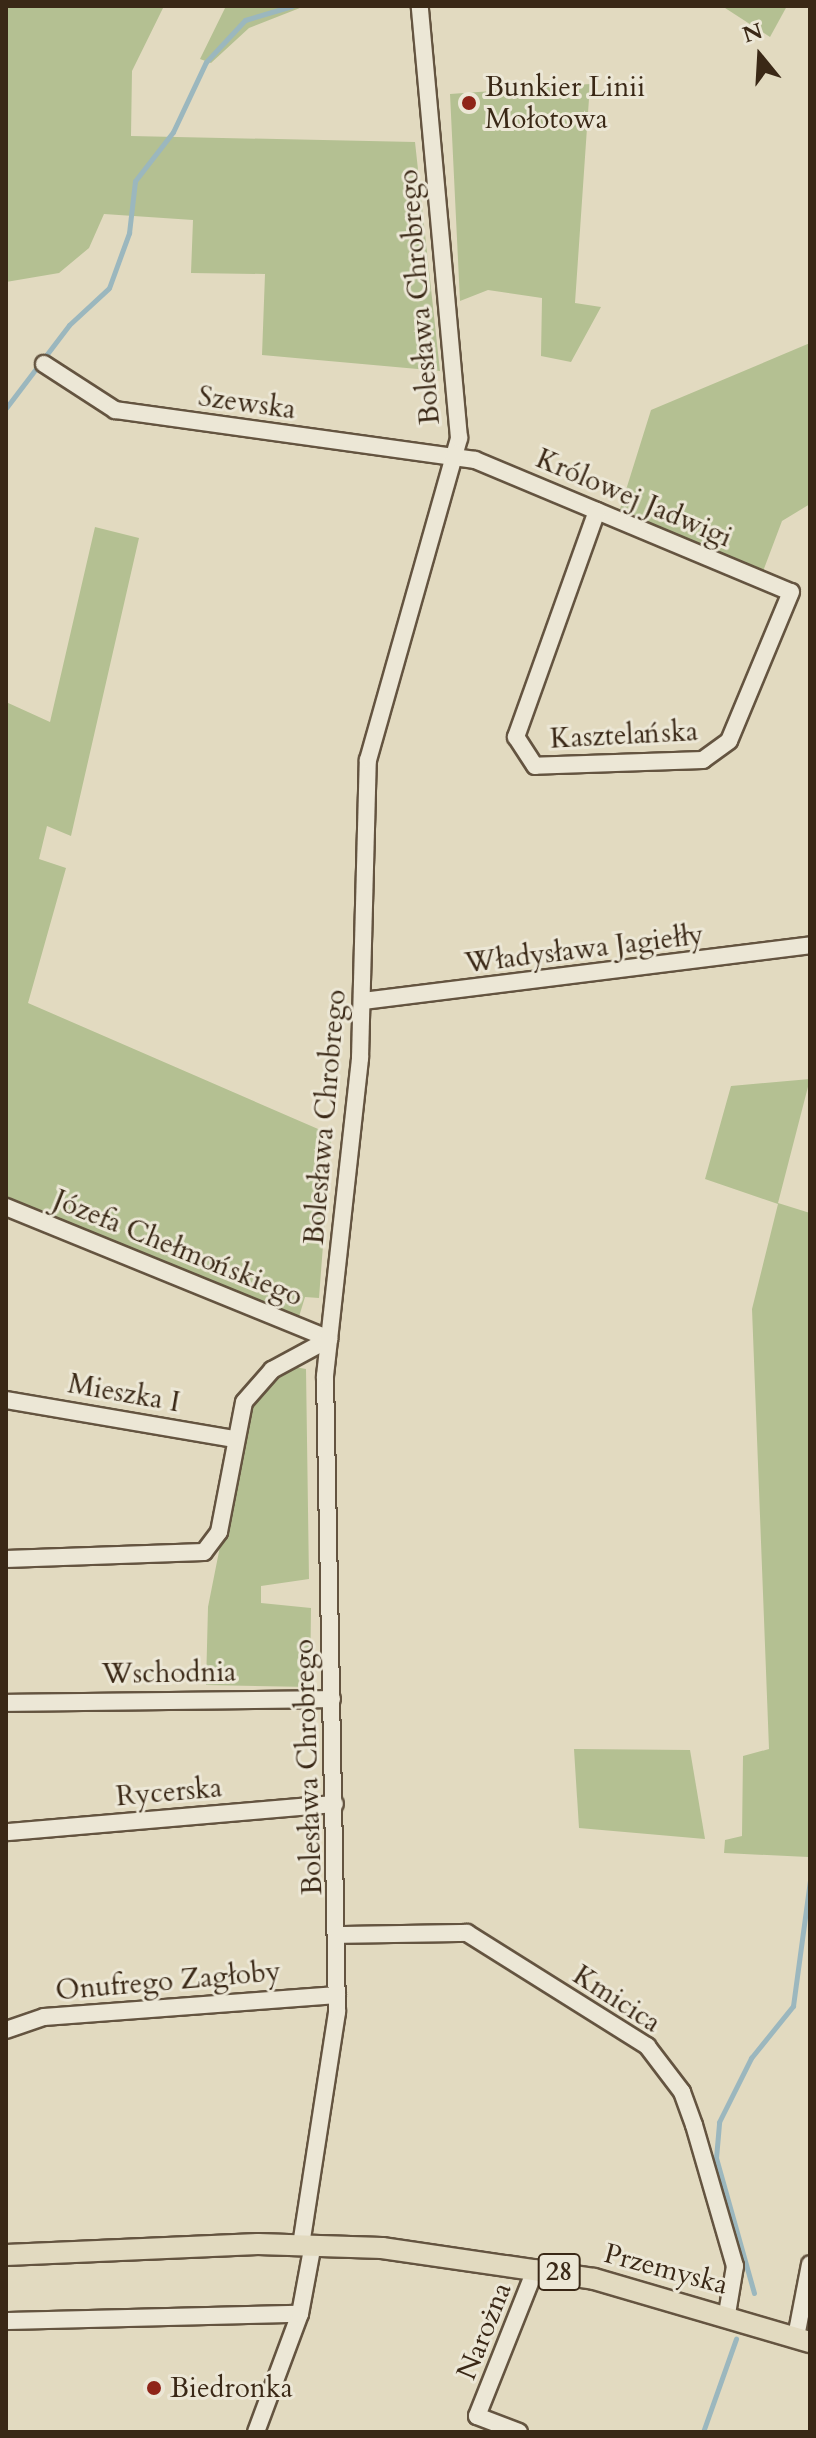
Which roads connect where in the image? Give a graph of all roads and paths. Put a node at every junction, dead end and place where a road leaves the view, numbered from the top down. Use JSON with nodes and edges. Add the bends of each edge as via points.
{"nodes":[{"id":1,"x":420,"y":6,"type":"edge"},
{"id":2,"x":44,"y":364,"type":"dead end"},
{"id":3,"x":456,"y":457,"type":"junction"},
{"id":4,"x":597,"y":511,"type":"junction"},
{"id":5,"x":791,"y":592,"type":"joint"},
{"id":6,"x":810,"y":945,"type":"edge"},
{"id":7,"x":363,"y":1001,"type":"junction"},
{"id":8,"x":6,"y":1207,"type":"edge"},
{"id":9,"x":329,"y":1339,"type":"junction"},
{"id":10,"x":6,"y":1400,"type":"edge"},
{"id":11,"x":233,"y":1439,"type":"junction"},
{"id":12,"x":6,"y":1559,"type":"edge"},
{"id":13,"x":332,"y":1699,"type":"junction"},
{"id":14,"x":6,"y":1703,"type":"edge"},
{"id":15,"x":335,"y":1804,"type":"junction"},
{"id":16,"x":8,"y":1832,"type":"edge"},
{"id":17,"x":337,"y":1935,"type":"junction"},
{"id":18,"x":337,"y":1995,"type":"junction"},
{"id":19,"x":6,"y":2030,"type":"edge"},
{"id":20,"x":307,"y":2244,"type":"junction"},
{"id":21,"x":6,"y":2255,"type":"edge"},
{"id":22,"x":810,"y":2264,"type":"edge"},
{"id":23,"x":536,"y":2268,"type":"junction"},
{"id":24,"x":300,"y":2314,"type":"junction"},
{"id":25,"x":727,"y":2314,"type":"junction"},
{"id":26,"x":6,"y":2321,"type":"edge"},
{"id":27,"x":803,"y":2339,"type":"edge"},
{"id":28,"x":256,"y":2432,"type":"edge"},
{"id":29,"x":519,"y":2432,"type":"edge"}],
"edges":[{"from":1,"to":3,"type":"street","name":"Bolesława Chrobrego","via":[[457,400]]},
{"from":2,"to":3,"type":"street","name":"Szewska","via":[[115,410]]},
{"from":3,"to":4,"type":"street","name":"Królowej Jadwigi"},
{"from":3,"to":7,"type":"street","name":"Bolesława Chrobrego","via":[[368,760]]},
{"from":4,"to":5,"type":"street","name":"Królowej Jadwigi"},
{"from":4,"to":5,"type":"street","name":"Kasztelańska","via":[[516,723],[516,737],[535,766],[716,754],[729,741]]},
{"from":6,"to":7,"type":"street","name":"Władysława Jagiełły"},
{"from":7,"to":9,"type":"street","name":"Bolesława Chrobrego"},
{"from":8,"to":9,"type":"street","name":"Józefa Chełmońskiego"},
{"from":9,"to":11,"type":"street","via":[[272,1370],[244,1402]]},
{"from":9,"to":13,"type":"street","name":"Bolesława Chrobrego","via":[[323,1459]]},
{"from":10,"to":11,"type":"street","name":"Mieszka I"},
{"from":11,"to":12,"type":"street","via":[[219,1532],[204,1552]]},
{"from":13,"to":14,"type":"street","name":"Wschodnia"},
{"from":13,"to":15,"type":"street","name":"Bolesława Chrobrego"},
{"from":15,"to":16,"type":"street","name":"Rycerska"},
{"from":15,"to":17,"type":"street","name":"Bolesława Chrobrego"},
{"from":17,"to":18,"type":"street","name":"Bolesława Chrobrego"},
{"from":17,"to":25,"type":"street","name":"Kmicica","via":[[467,1933],[647,2046],[682,2092],[694,2125],[735,2266]]},
{"from":18,"to":19,"type":"street","name":"Onufrego Zagłoby","via":[[44,2017]]},
{"from":18,"to":20,"type":"street","name":"Bolesława Chrobrego"},
{"from":20,"to":21,"type":"main road","name":"Przemyska","number":"28"},
{"from":20,"to":23,"type":"main road","name":"Przemyska","number":"28"},
{"from":20,"to":24,"type":"street"},
{"from":22,"to":27,"type":"street"},
{"from":23,"to":25,"type":"main road","name":"Przemyska","number":"28"},
{"from":23,"to":29,"type":"street","name":"Narożna","via":[[477,2416]]},
{"from":24,"to":26,"type":"street"},
{"from":24,"to":28,"type":"street"},
{"from":25,"to":27,"type":"main road","name":"Przemyska","number":"28"}]}
